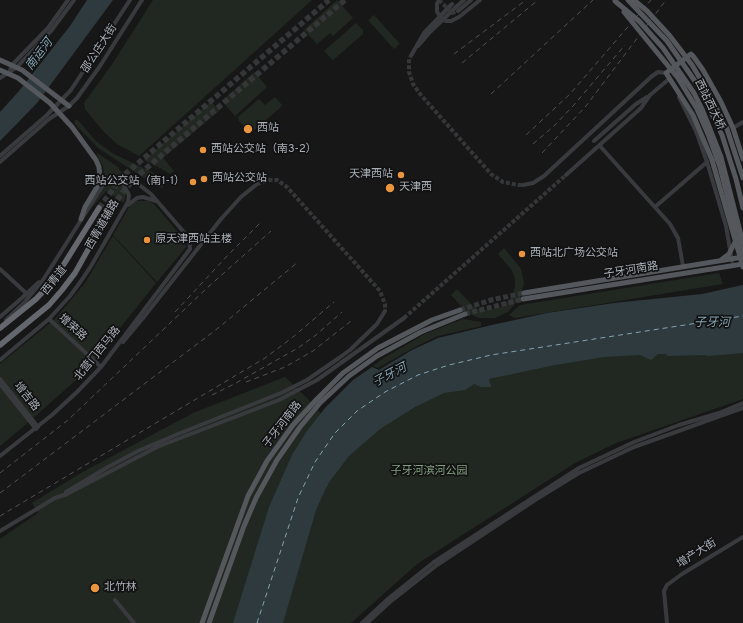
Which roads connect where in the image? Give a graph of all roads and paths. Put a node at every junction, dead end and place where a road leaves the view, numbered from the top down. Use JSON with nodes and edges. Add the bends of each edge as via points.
{"nodes":[{"id":1,"x":68,"y":0,"type":"edge"},
{"id":2,"x":74,"y":0,"type":"edge"},
{"id":3,"x":130,"y":0,"type":"edge"},
{"id":4,"x":142,"y":0,"type":"edge"},
{"id":5,"x":439,"y":0,"type":"edge"},
{"id":6,"x":456,"y":0,"type":"edge"},
{"id":7,"x":464,"y":0,"type":"edge"},
{"id":8,"x":471,"y":0,"type":"edge"},
{"id":9,"x":480,"y":0,"type":"edge"},
{"id":10,"x":614,"y":0,"type":"edge"},
{"id":11,"x":628,"y":0,"type":"edge"},
{"id":12,"x":634,"y":0,"type":"edge"},
{"id":13,"x":458,"y":11,"type":"dead end"},
{"id":14,"x":0,"y":60,"type":"edge"},
{"id":15,"x":14,"y":66,"type":"junction"},
{"id":16,"x":0,"y":70,"type":"edge"},
{"id":17,"x":666,"y":73,"type":"junction"},
{"id":18,"x":8,"y":74,"type":"junction"},
{"id":19,"x":0,"y":78,"type":"edge"},
{"id":20,"x":669,"y":79,"type":"junction"},
{"id":21,"x":650,"y":95,"type":"junction"},
{"id":22,"x":62,"y":100,"type":"junction"},
{"id":23,"x":69,"y":106,"type":"junction"},
{"id":24,"x":55,"y":108,"type":"junction"},
{"id":25,"x":59,"y":113,"type":"junction"},
{"id":26,"x":743,"y":122,"type":"edge"},
{"id":27,"x":733,"y":128,"type":"junction"},
{"id":28,"x":594,"y":141,"type":"dead end"},
{"id":29,"x":600,"y":146,"type":"junction"},
{"id":30,"x":0,"y":156,"type":"edge"},
{"id":31,"x":743,"y":159,"type":"edge"},
{"id":32,"x":710,"y":161,"type":"junction"},
{"id":33,"x":0,"y":162,"type":"edge"},
{"id":34,"x":566,"y":175,"type":"tunnel mouth"},
{"id":35,"x":743,"y":178,"type":"edge"},
{"id":36,"x":116,"y":180,"type":"junction"},
{"id":37,"x":257,"y":184,"type":"tunnel mouth"},
{"id":38,"x":523,"y":185,"type":"tunnel mouth"},
{"id":39,"x":158,"y":202,"type":"junction"},
{"id":40,"x":126,"y":206,"type":"junction"},
{"id":41,"x":655,"y":207,"type":"junction"},
{"id":42,"x":99,"y":208,"type":"tunnel mouth"},
{"id":43,"x":743,"y":208,"type":"edge"},
{"id":44,"x":108,"y":214,"type":"tunnel mouth"},
{"id":45,"x":81,"y":219,"type":"junction"},
{"id":46,"x":737,"y":233,"type":"junction"},
{"id":47,"x":743,"y":243,"type":"edge"},
{"id":48,"x":731,"y":251,"type":"junction"},
{"id":49,"x":743,"y":257,"type":"edge"},
{"id":50,"x":732,"y":259,"type":"junction"},
{"id":51,"x":716,"y":262,"type":"junction"},
{"id":52,"x":683,"y":266,"type":"junction"},
{"id":53,"x":733,"y":266,"type":"junction"},
{"id":54,"x":743,"y":266,"type":"edge"},
{"id":55,"x":51,"y":268,"type":"junction"},
{"id":56,"x":0,"y":269,"type":"edge"},
{"id":57,"x":524,"y":293,"type":"tunnel mouth"},
{"id":58,"x":27,"y":294,"type":"junction"},
{"id":59,"x":523,"y":299,"type":"tunnel mouth"},
{"id":60,"x":460,"y":310,"type":"tunnel mouth"},
{"id":61,"x":385,"y":311,"type":"dead end"},
{"id":62,"x":465,"y":314,"type":"tunnel mouth"},
{"id":63,"x":0,"y":317,"type":"edge"},
{"id":64,"x":404,"y":318,"type":"tunnel mouth"},
{"id":65,"x":49,"y":319,"type":"junction"},
{"id":66,"x":0,"y":327,"type":"edge"},
{"id":67,"x":0,"y":346,"type":"edge"},
{"id":68,"x":0,"y":360,"type":"edge"},
{"id":69,"x":107,"y":360,"type":"junction"},
{"id":70,"x":101,"y":367,"type":"junction"},
{"id":71,"x":0,"y":379,"type":"edge"},
{"id":72,"x":0,"y":384,"type":"edge"},
{"id":73,"x":743,"y":403,"type":"edge"},
{"id":74,"x":743,"y":408,"type":"edge"},
{"id":75,"x":37,"y":428,"type":"junction"},
{"id":76,"x":0,"y":456,"type":"edge"},
{"id":77,"x":55,"y":498,"type":"junction"},
{"id":78,"x":0,"y":531,"type":"edge"},
{"id":79,"x":743,"y":537,"type":"edge"},
{"id":80,"x":116,"y":600,"type":"dead end"},
{"id":81,"x":134,"y":623,"type":"edge"},
{"id":82,"x":202,"y":623,"type":"edge"},
{"id":83,"x":208,"y":623,"type":"edge"},
{"id":84,"x":362,"y":623,"type":"edge"},
{"id":85,"x":367,"y":623,"type":"edge"},
{"id":86,"x":667,"y":623,"type":"edge"}],
"edges":[{"from":1,"to":15,"type":"street","via":[[48,28]]},
{"from":2,"to":15,"type":"street","via":[[51,30]]},
{"from":3,"to":22,"type":"street","name":"邵公庄大街","via":[[83,74]]},
{"from":4,"to":23,"type":"street","name":"邵公庄大街","via":[[92,77]]},
{"from":5,"to":9,"type":"street","via":[[437,12],[447,21],[459,17]]},
{"from":6,"to":7,"type":"street","bridge":true,"via":[[424,33],[412,54],[430,32]]},
{"from":8,"to":13,"type":"street"},
{"from":10,"to":46,"type":"main road","bridge":true,"via":[[678,78],[696,109],[720,167]]},
{"from":10,"to":47,"type":"main road","name":"西站西大桥","bridge":true,"via":[[639,21],[663,48],[702,109],[721,157]]},
{"from":11,"to":43,"type":"main road","name":"西站西大桥","bridge":true,"via":[[667,41],[699,87],[722,135]]},
{"from":12,"to":35,"type":"main road","bridge":true,"via":[[652,15],[692,65],[727,129]]},
{"from":14,"to":15,"type":"main road"},
{"from":15,"to":18,"type":"street"},
{"from":15,"to":22,"type":"main road","via":[[29,74]]},
{"from":16,"to":18,"type":"main road"},
{"from":17,"to":20,"type":"main road"},
{"from":17,"to":27,"type":"main road","via":[[690,54],[693,56],[713,86]]},
{"from":17,"to":38,"type":"street","via":[[658,72],[651,77],[549,172],[540,179]]},
{"from":18,"to":19,"type":"street"},
{"from":18,"to":24,"type":"main road","via":[[23,81]]},
{"from":20,"to":21,"type":"street"},
{"from":20,"to":32,"type":"main road","via":[[693,116]]},
{"from":21,"to":28,"type":"street"},
{"from":21,"to":29,"type":"street","via":[[642,108]]},
{"from":22,"to":23,"type":"main road"},
{"from":22,"to":24,"type":"street","name":"邵公庄大街"},
{"from":23,"to":25,"type":"street","name":"邵公庄大街"},
{"from":24,"to":25,"type":"main road"},
{"from":24,"to":30,"type":"street","name":"邵公庄大街"},
{"from":25,"to":33,"type":"street","name":"邵公庄大街"},
{"from":25,"to":45,"type":"main road","via":[[96,160],[100,174]]},
{"from":26,"to":27,"type":"street"},
{"from":27,"to":31,"type":"main road"},
{"from":29,"to":34,"type":"street"},
{"from":29,"to":41,"type":"street"},
{"from":32,"to":41,"type":"street"},
{"from":32,"to":48,"type":"street"},
{"from":32,"to":54,"type":"main road","bridge":true},
{"from":36,"to":39,"type":"street","via":[[138,184]]},
{"from":36,"to":40,"type":"street","name":"西青道辅路","via":[[128,191]]},
{"from":36,"to":45,"type":"street","name":"西青道辅路","via":[[102,187]]},
{"from":37,"to":69,"type":"street","bridge":true,"via":[[221,219]]},
{"from":39,"to":40,"type":"street","via":[[140,198]]},
{"from":39,"to":69,"type":"street","name":"北营门西马路","via":[[189,238],[190,246]]},
{"from":40,"to":65,"type":"street","name":"西青道辅路","via":[[81,281]]},
{"from":41,"to":52,"type":"street","via":[[678,238]]},
{"from":42,"to":66,"type":"highway","name":"西青道","via":[[50,284],[36,299]]},
{"from":44,"to":67,"type":"highway","name":"西青道","via":[[75,273],[62,290],[49,305]]},
{"from":45,"to":55,"type":"street","name":"西青道辅路"},
{"from":46,"to":48,"type":"main road"},
{"from":46,"to":49,"type":"main road"},
{"from":48,"to":50,"type":"street"},
{"from":48,"to":51,"type":"main road"},
{"from":49,"to":50,"type":"main road","name":"子牙河南路"},
{"from":50,"to":51,"type":"main road","name":"子牙河南路"},
{"from":50,"to":53,"type":"street"},
{"from":51,"to":52,"type":"main road","name":"子牙河南路"},
{"from":52,"to":57,"type":"main road","name":"子牙河南路"},
{"from":53,"to":54,"type":"main road","name":"子牙河南路"},
{"from":53,"to":59,"type":"main road","name":"子牙河南路"},
{"from":55,"to":58,"type":"street"},
{"from":55,"to":66,"type":"street","via":[[36,290]]},
{"from":56,"to":58,"type":"street"},
{"from":58,"to":63,"type":"street"},
{"from":60,"to":82,"type":"main road","name":"子牙河南路","via":[[432,320],[378,348],[343,373],[293,425],[267,462],[248,496]]},
{"from":61,"to":77,"type":"street","bridge":true,"via":[[377,324],[350,350],[307,380],[138,451]]},
{"from":62,"to":83,"type":"main road","name":"子牙河南路","via":[[421,332],[378,356],[340,384],[315,409],[277,460],[256,498]]},
{"from":64,"to":77,"type":"street","bridge":true,"via":[[317,380],[279,400],[157,447]]},
{"from":65,"to":68,"type":"street","name":"西青道辅路"},
{"from":65,"to":70,"type":"street","name":"增荣路"},
{"from":69,"to":70,"type":"street","name":"北营门西马路"},
{"from":70,"to":75,"type":"street","name":"北营门西马路"},
{"from":71,"to":75,"type":"street","name":"增吉路"},
{"from":72,"to":75,"type":"street","name":"增吉路"},
{"from":73,"to":84,"type":"street","via":[[634,442],[579,468],[434,562]]},
{"from":74,"to":85,"type":"street","via":[[634,447],[579,473],[437,565]]},
{"from":75,"to":76,"type":"street","name":"北营门西马路"},
{"from":77,"to":78,"type":"street","bridge":true},
{"from":79,"to":86,"type":"street","name":"增产大街","via":[[667,585],[664,591]]},
{"from":80,"to":81,"type":"street"}]}
